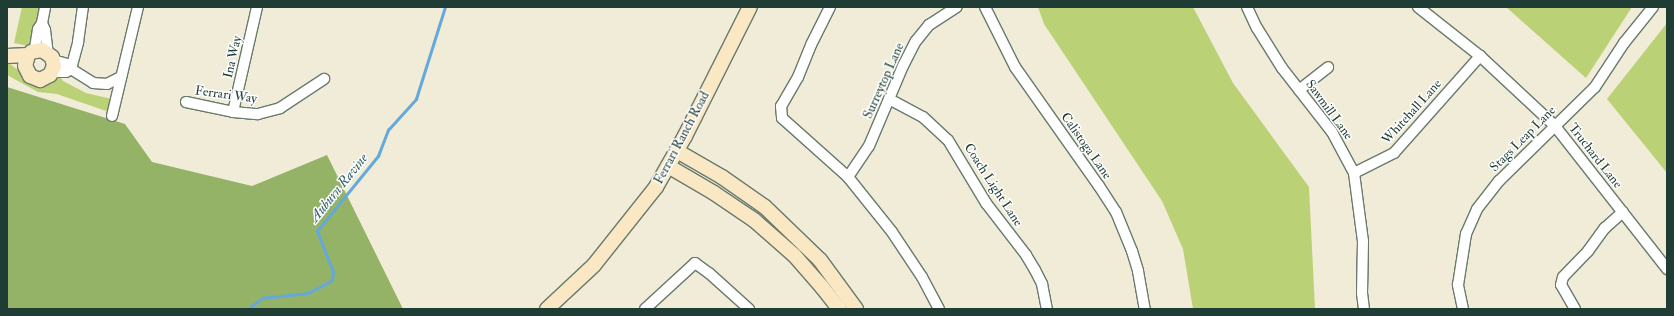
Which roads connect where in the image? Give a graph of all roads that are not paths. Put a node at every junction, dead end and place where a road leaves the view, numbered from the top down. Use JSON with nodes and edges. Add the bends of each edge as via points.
{"nodes":[{"id":1,"x":46,"y":7,"type":"edge"},
{"id":2,"x":83,"y":7,"type":"edge"},
{"id":3,"x":138,"y":7,"type":"edge"},
{"id":4,"x":257,"y":7,"type":"edge"},
{"id":5,"x":750,"y":7,"type":"edge"},
{"id":6,"x":830,"y":7,"type":"edge"},
{"id":7,"x":957,"y":7,"type":"edge"},
{"id":8,"x":985,"y":7,"type":"edge"},
{"id":9,"x":1247,"y":7,"type":"edge"},
{"id":10,"x":1418,"y":7,"type":"edge"},
{"id":11,"x":1653,"y":7,"type":"edge"},
{"id":12,"x":42,"y":23,"type":"junction"},
{"id":13,"x":30,"y":54,"type":"junction"},
{"id":14,"x":7,"y":56,"type":"edge"},
{"id":15,"x":1480,"y":56,"type":"junction"},
{"id":16,"x":51,"y":61,"type":"junction"},
{"id":17,"x":7,"y":62,"type":"edge"},
{"id":18,"x":1328,"y":67,"type":"dead end"},
{"id":19,"x":71,"y":69,"type":"junction"},
{"id":20,"x":26,"y":70,"type":"junction"},
{"id":21,"x":121,"y":77,"type":"junction"},
{"id":22,"x":324,"y":79,"type":"dead end"},
{"id":23,"x":1299,"y":90,"type":"junction"},
{"id":24,"x":889,"y":99,"type":"junction"},
{"id":25,"x":186,"y":102,"type":"dead end"},
{"id":26,"x":233,"y":112,"type":"junction"},
{"id":27,"x":112,"y":116,"type":"dead end"},
{"id":28,"x":1555,"y":126,"type":"junction"},
{"id":29,"x":677,"y":151,"type":"junction"},
{"id":30,"x":668,"y":166,"type":"junction"},
{"id":31,"x":1354,"y":173,"type":"junction"},
{"id":32,"x":848,"y":177,"type":"junction"},
{"id":33,"x":1623,"y":212,"type":"junction"},
{"id":34,"x":1667,"y":269,"type":"edge"},
{"id":35,"x":547,"y":309,"type":"edge"},
{"id":36,"x":645,"y":309,"type":"edge"},
{"id":37,"x":749,"y":309,"type":"edge"},
{"id":38,"x":838,"y":309,"type":"edge"},
{"id":39,"x":856,"y":309,"type":"edge"},
{"id":40,"x":939,"y":309,"type":"edge"},
{"id":41,"x":1047,"y":309,"type":"edge"},
{"id":42,"x":1145,"y":309,"type":"edge"},
{"id":43,"x":1364,"y":309,"type":"edge"},
{"id":44,"x":1463,"y":309,"type":"edge"},
{"id":45,"x":1575,"y":309,"type":"edge"}],
"edges":[{"from":1,"to":12,"type":"street"},
{"from":2,"to":19,"type":"street"},
{"from":3,"to":21,"type":"street"},
{"from":4,"to":26,"type":"street","name":"Ina Way"},
{"from":5,"to":29,"type":"street","name":"Ferrari Ranch Road"},
{"from":6,"to":32,"type":"street","via":[[782,106],[781,113],[782,118]]},
{"from":7,"to":24,"type":"street","name":"Surreytop Lane","via":[[929,25],[916,41]]},
{"from":8,"to":42,"type":"street","name":"Calistoga Lane","via":[[1015,67],[1116,212],[1138,271]]},
{"from":9,"to":23,"type":"street","name":"Sawmill Lane","via":[[1257,28]]},
{"from":10,"to":15,"type":"street","name":"Truchard Lane"},
{"from":11,"to":28,"type":"street","name":"Stags Leap Lane","via":[[1624,43],[1595,87]]},
{"from":12,"to":13,"type":"street"},
{"from":12,"to":16,"type":"street"},
{"from":13,"to":14,"type":"street"},
{"from":13,"to":16,"type":"street","via":[[39,50]]},
{"from":13,"to":20,"type":"street","via":[[25,62]]},
{"from":15,"to":28,"type":"street","name":"Truchard Lane"},
{"from":15,"to":31,"type":"street","name":"Whitehall Lane","via":[[1394,153]]},
{"from":16,"to":19,"type":"street","via":[[66,72]]},
{"from":16,"to":20,"type":"street","via":[[44,79],[30,76]]},
{"from":17,"to":20,"type":"street"},
{"from":18,"to":23,"type":"street"},
{"from":19,"to":21,"type":"street","via":[[93,83],[107,84]]},
{"from":21,"to":27,"type":"street"},
{"from":22,"to":26,"type":"street","name":"Ferrari Way","via":[[280,108],[258,114]]},
{"from":23,"to":31,"type":"street","name":"Sawmill Lane","via":[[1332,132]]},
{"from":24,"to":32,"type":"street","name":"Surreytop Lane","via":[[870,146]]},
{"from":24,"to":41,"type":"street","name":"Coach Light Lane","via":[[923,117],[948,140],[986,203],[1035,270],[1042,284]]},
{"from":25,"to":26,"type":"street","name":"Ferrari Way"},
{"from":28,"to":33,"type":"street","name":"Truchard Lane"},
{"from":28,"to":44,"type":"street","name":"Stags Leap Lane","via":[[1499,181],[1477,210],[1466,234],[1458,285]]},
{"from":29,"to":30,"type":"street","name":"Ferrari Ranch Road"},
{"from":29,"to":39,"type":"street","via":[[747,193],[774,215],[820,260]]},
{"from":30,"to":35,"type":"street","name":"Ferrari Ranch Road","via":[[640,209],[594,265]]},
{"from":30,"to":38,"type":"street","via":[[754,220],[794,255]]},
{"from":31,"to":43,"type":"street","name":"Sawmill Lane","via":[[1363,241]]},
{"from":32,"to":40,"type":"street","via":[[892,232],[922,277]]},
{"from":33,"to":34,"type":"street","name":"Truchard Lane"},
{"from":33,"to":45,"type":"street","via":[[1605,228],[1588,252],[1563,278],[1561,285]]},
{"from":36,"to":37,"type":"street","via":[[695,263]]}]}
